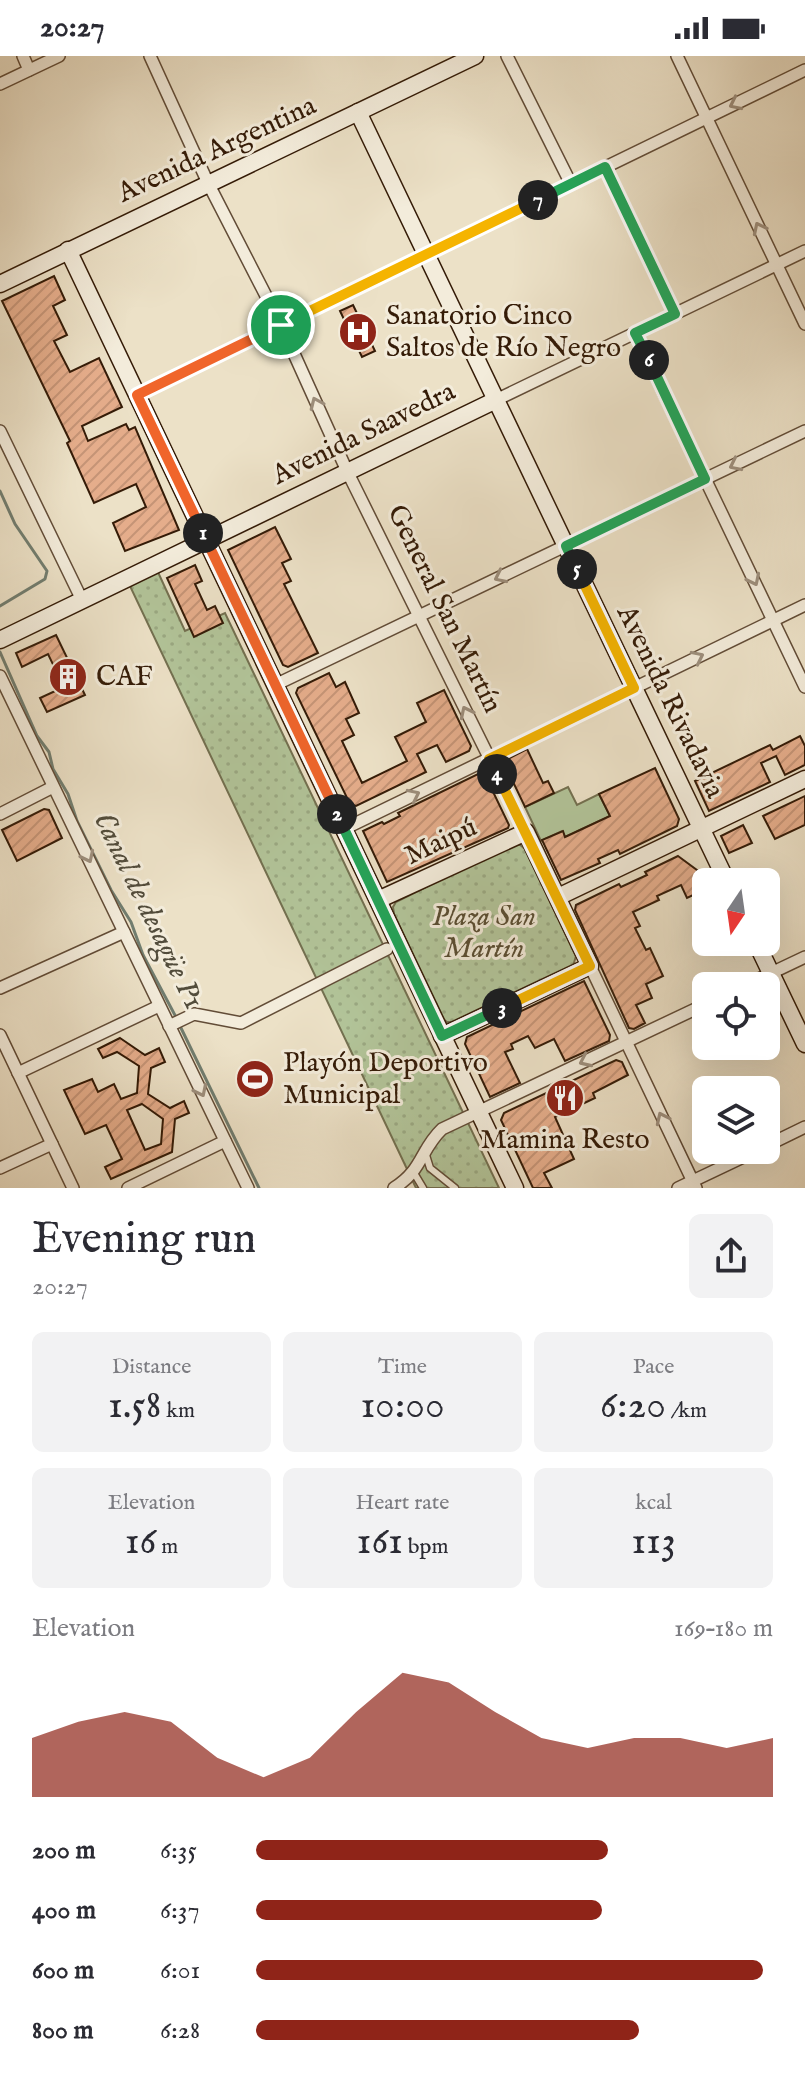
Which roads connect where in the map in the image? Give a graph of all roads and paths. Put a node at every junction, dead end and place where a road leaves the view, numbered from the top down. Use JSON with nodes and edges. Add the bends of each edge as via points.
{"nodes":[{"id":1,"x":23,"y":56,"type":"edge"},
{"id":2,"x":59,"y":56,"type":"edge"},
{"id":3,"x":150,"y":56,"type":"edge"},
{"id":4,"x":475,"y":56,"type":"edge"},
{"id":5,"x":507,"y":56,"type":"edge"},
{"id":6,"x":677,"y":56,"type":"edge"},
{"id":7,"x":29,"y":70,"type":"junction"},
{"id":8,"x":805,"y":70,"type":"edge"},
{"id":9,"x":0,"y":84,"type":"edge"},
{"id":10,"x":358,"y":112,"type":"junction"},
{"id":11,"x":706,"y":118,"type":"junction"},
{"id":12,"x":605,"y":167,"type":"junction"},
{"id":13,"x":208,"y":183,"type":"junction"},
{"id":14,"x":571,"y":184,"type":"junction"},
{"id":15,"x":68,"y":250,"type":"junction"},
{"id":16,"x":805,"y":251,"type":"edge"},
{"id":17,"x":426,"y":255,"type":"junction"},
{"id":18,"x":777,"y":265,"type":"junction"},
{"id":19,"x":0,"y":284,"type":"edge"},
{"id":20,"x":675,"y":314,"type":"junction"},
{"id":21,"x":805,"y":324,"type":"edge"},
{"id":22,"x":281,"y":325,"type":"junction"},
{"id":23,"x":635,"y":333,"type":"junction"},
{"id":24,"x":137,"y":395,"type":"junction"},
{"id":25,"x":496,"y":400,"type":"junction"},
{"id":26,"x":0,"y":431,"type":"edge"},
{"id":27,"x":805,"y":431,"type":"edge"},
{"id":28,"x":347,"y":471,"type":"junction"},
{"id":29,"x":705,"y":479,"type":"junction"},
{"id":30,"x":206,"y":539,"type":"junction"},
{"id":31,"x":566,"y":546,"type":"junction"},
{"id":32,"x":82,"y":600,"type":"junction"},
{"id":33,"x":805,"y":605,"type":"edge"},
{"id":34,"x":419,"y":616,"type":"junction"},
{"id":35,"x":773,"y":620,"type":"junction"},
{"id":36,"x":0,"y":640,"type":"edge"},
{"id":37,"x":0,"y":676,"type":"edge"},
{"id":38,"x":275,"y":685,"type":"junction"},
{"id":39,"x":805,"y":687,"type":"edge"},
{"id":40,"x":634,"y":688,"type":"junction"},
{"id":41,"x":489,"y":759,"type":"junction"},
{"id":42,"x":805,"y":779,"type":"edge"},
{"id":43,"x":53,"y":787,"type":"junction"},
{"id":44,"x":0,"y":814,"type":"edge"},
{"id":45,"x":344,"y":829,"type":"junction"},
{"id":46,"x":701,"y":829,"type":"junction"},
{"id":47,"x":526,"y":832,"type":"junction"},
{"id":48,"x":720,"y":868,"type":"edge"},
{"id":49,"x":558,"y":897,"type":"junction"},
{"id":50,"x":378,"y":900,"type":"junction"},
{"id":51,"x":124,"y":932,"type":"junction"},
{"id":52,"x":387,"y":949,"type":"dead end"},
{"id":53,"x":805,"y":957,"type":"edge"},
{"id":54,"x":590,"y":966,"type":"junction"},
{"id":55,"x":773,"y":972,"type":"edge"},
{"id":56,"x":0,"y":988,"type":"edge"},
{"id":57,"x":780,"y":992,"type":"edge"},
{"id":58,"x":159,"y":1006,"type":"junction"},
{"id":59,"x":692,"y":1011,"type":"edge"},
{"id":60,"x":175,"y":1023,"type":"junction"},
{"id":61,"x":0,"y":1035,"type":"edge"},
{"id":62,"x":442,"y":1036,"type":"junction"},
{"id":63,"x":626,"y":1042,"type":"junction"},
{"id":64,"x":805,"y":1044,"type":"edge"},
{"id":65,"x":18,"y":1073,"type":"junction"},
{"id":66,"x":478,"y":1111,"type":"junction"},
{"id":67,"x":805,"y":1127,"type":"edge"},
{"id":68,"x":780,"y":1139,"type":"edge"},
{"id":69,"x":225,"y":1141,"type":"junction"},
{"id":70,"x":52,"y":1144,"type":"junction"},
{"id":71,"x":425,"y":1152,"type":"junction"},
{"id":72,"x":732,"y":1164,"type":"edge"},
{"id":73,"x":0,"y":1168,"type":"edge"},
{"id":74,"x":414,"y":1173,"type":"junction"},
{"id":75,"x":694,"y":1184,"type":"edge"},
{"id":76,"x":73,"y":1188,"type":"edge"},
{"id":77,"x":128,"y":1188,"type":"edge"},
{"id":78,"x":248,"y":1188,"type":"edge"},
{"id":79,"x":394,"y":1188,"type":"edge"},
{"id":80,"x":423,"y":1188,"type":"edge"},
{"id":81,"x":455,"y":1188,"type":"edge"},
{"id":82,"x":515,"y":1188,"type":"edge"},
{"id":83,"x":678,"y":1188,"type":"edge"}],
"edges":[{"from":1,"to":7,"type":"street"},
{"from":2,"to":7,"type":"street"},
{"from":3,"to":13,"type":"street","name":"General San Martín"},
{"from":4,"to":10,"type":"main road","name":"Avenida Argentina"},
{"from":5,"to":14,"type":"street"},
{"from":6,"to":11,"type":"street"},
{"from":7,"to":9,"type":"street"},
{"from":8,"to":11,"type":"street","one_way":true},
{"from":10,"to":13,"type":"main road","name":"Avenida Argentina"},
{"from":10,"to":17,"type":"main road","name":"Avenida Rivadavia"},
{"from":11,"to":12,"type":"street"},
{"from":18,"to":11,"type":"street","one_way":true},
{"from":12,"to":14,"type":"street"},
{"from":12,"to":20,"type":"street"},
{"from":13,"to":15,"type":"main road","name":"Avenida Argentina"},
{"from":13,"to":22,"type":"street","name":"General San Martín"},
{"from":14,"to":17,"type":"street"},
{"from":15,"to":19,"type":"main road","name":"Avenida Argentina"},
{"from":15,"to":24,"type":"main road"},
{"from":16,"to":18,"type":"street","name":"Avenida Saavedra"},
{"from":17,"to":22,"type":"street"},
{"from":17,"to":25,"type":"main road","name":"Avenida Rivadavia"},
{"from":18,"to":20,"type":"street","name":"Avenida Saavedra"},
{"from":18,"to":21,"type":"street"},
{"from":20,"to":23,"type":"street","name":"Avenida Saavedra"},
{"from":22,"to":24,"type":"street"},
{"from":28,"to":22,"type":"street","name":"General San Martín","one_way":true},
{"from":23,"to":25,"type":"street","name":"Avenida Saavedra"},
{"from":23,"to":29,"type":"street"},
{"from":24,"to":30,"type":"main road"},
{"from":25,"to":28,"type":"main road","name":"Avenida Saavedra"},
{"from":25,"to":31,"type":"main road","name":"Avenida Rivadavia"},
{"from":26,"to":32,"type":"street"},
{"from":27,"to":29,"type":"street","one_way":true},
{"from":28,"to":30,"type":"main road","name":"Avenida Saavedra"},
{"from":28,"to":34,"type":"street","name":"General San Martín"},
{"from":29,"to":31,"type":"street"},
{"from":29,"to":35,"type":"street","one_way":true},
{"from":30,"to":32,"type":"main road","name":"Avenida Saavedra"},
{"from":30,"to":38,"type":"main road"},
{"from":31,"to":34,"type":"street","one_way":true},
{"from":31,"to":40,"type":"main road","name":"Avenida Rivadavia"},
{"from":32,"to":36,"type":"main road","name":"Avenida Saavedra"},
{"from":33,"to":35,"type":"street"},
{"from":34,"to":38,"type":"street"},
{"from":41,"to":34,"type":"street","name":"General San Martín","one_way":true},
{"from":35,"to":39,"type":"street"},
{"from":40,"to":35,"type":"street","one_way":true},
{"from":37,"to":43,"type":"street"},
{"from":38,"to":45,"type":"main road"},
{"from":40,"to":41,"type":"street"},
{"from":40,"to":46,"type":"main road","name":"Avenida Rivadavia"},
{"from":45,"to":41,"type":"street","one_way":true},
{"from":41,"to":47,"type":"street","name":"General San Martín"},
{"from":42,"to":46,"type":"main road"},
{"from":43,"to":44,"type":"street"},
{"from":43,"to":51,"type":"street","one_way":true},
{"from":45,"to":50,"type":"main road"},
{"from":46,"to":48,"type":"main road","name":"Avenida Rivadavia"},
{"from":46,"to":49,"type":"main road"},
{"from":47,"to":49,"type":"main road","name":"General San Martín"},
{"from":47,"to":50,"type":"main road","name":"Maipú"},
{"from":49,"to":54,"type":"main road","name":"General San Martín"},
{"from":50,"to":62,"type":"main road"},
{"from":51,"to":56,"type":"street"},
{"from":51,"to":58,"type":"street"},
{"from":52,"to":60,"type":"street","via":[[241,1023],[194,1014]]},
{"from":53,"to":55,"type":"street"},
{"from":54,"to":62,"type":"main road"},
{"from":54,"to":63,"type":"street","name":"General San Martín"},
{"from":57,"to":64,"type":"main road"},
{"from":58,"to":60,"type":"street"},
{"from":58,"to":65,"type":"street"},
{"from":59,"to":63,"type":"street"},
{"from":60,"to":69,"type":"street","one_way":true},
{"from":61,"to":65,"type":"street"},
{"from":62,"to":66,"type":"main road"},
{"from":63,"to":66,"type":"street","one_way":true},
{"from":75,"to":63,"type":"street","name":"General San Martín","one_way":true},
{"from":65,"to":70,"type":"street"},
{"from":66,"to":71,"type":"street","via":[[442,1129]]},
{"from":66,"to":82,"type":"main road"},
{"from":67,"to":68,"type":"street"},
{"from":69,"to":77,"type":"street"},
{"from":69,"to":78,"type":"street"},
{"from":70,"to":73,"type":"street"},
{"from":70,"to":76,"type":"street"},
{"from":71,"to":74,"type":"street"},
{"from":71,"to":81,"type":"lane","via":[[430,1168]]},
{"from":72,"to":75,"type":"street"},
{"from":74,"to":79,"type":"street"},
{"from":74,"to":80,"type":"lane"},
{"from":75,"to":83,"type":"street"}]}
